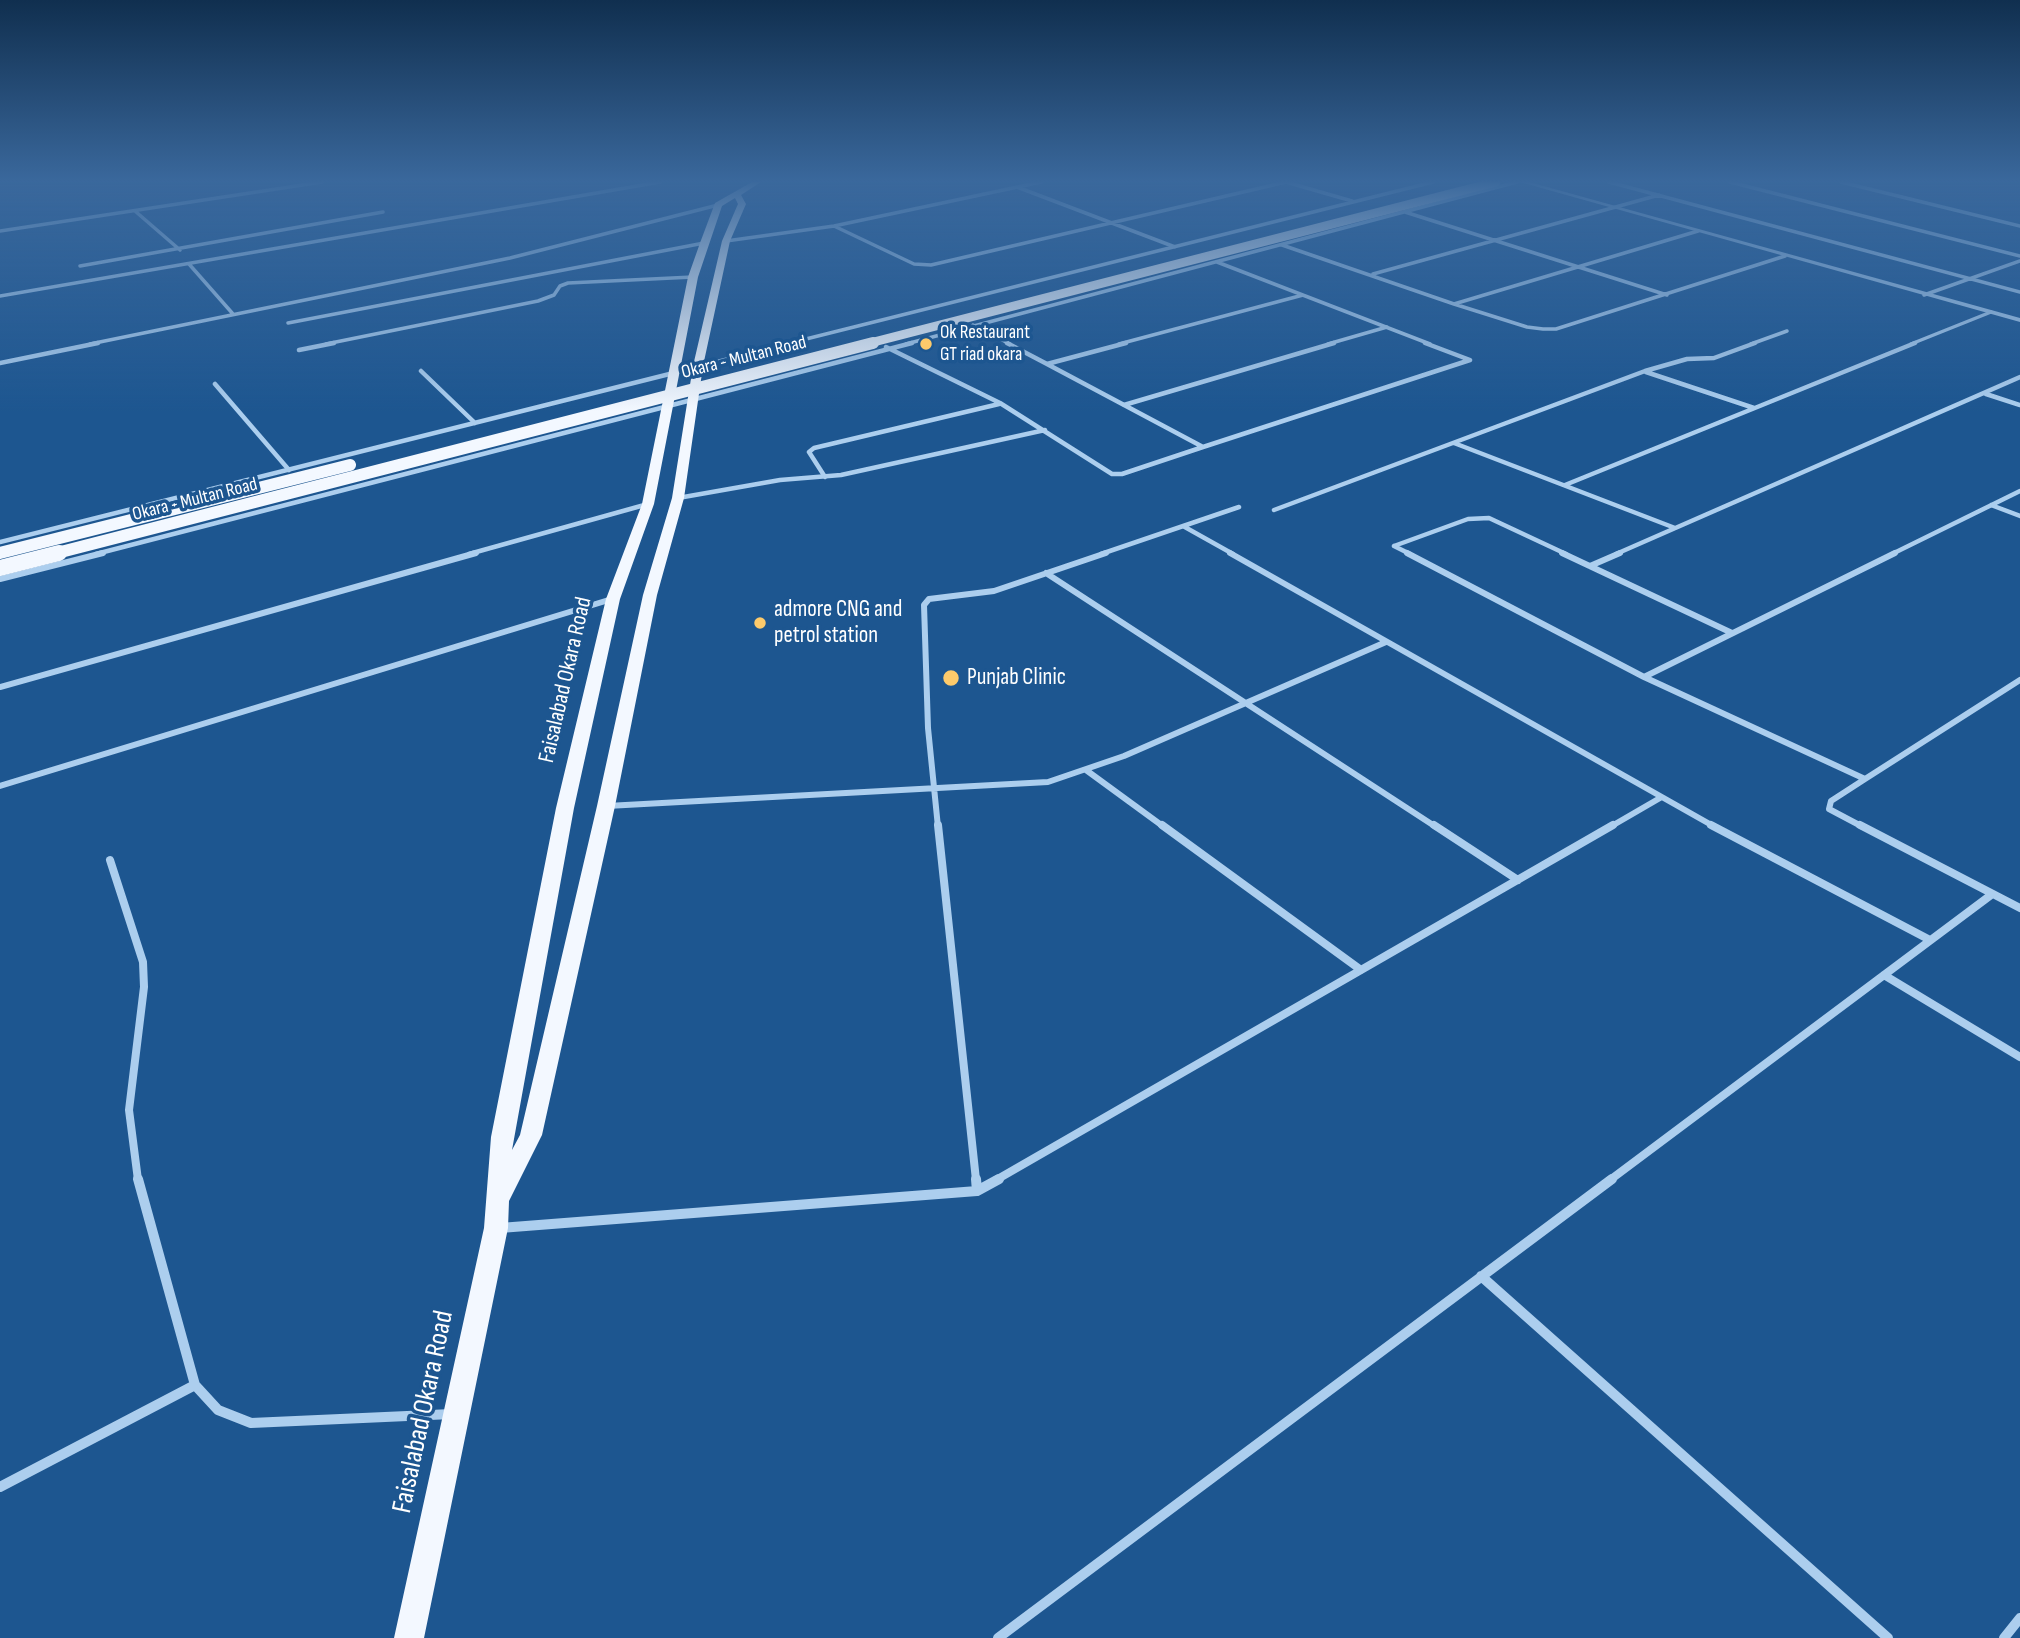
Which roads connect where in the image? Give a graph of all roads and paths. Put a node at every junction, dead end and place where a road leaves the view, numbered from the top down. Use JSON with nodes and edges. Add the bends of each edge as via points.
{"nodes":[{"id":1,"x":130,"y":258,"type":"edge"},
{"id":2,"x":221,"y":258,"type":"edge"},
{"id":3,"x":508,"y":258,"type":"edge"},
{"id":4,"x":624,"y":258,"type":"edge"},
{"id":5,"x":699,"y":258,"type":"edge"},
{"id":6,"x":722,"y":258,"type":"edge"},
{"id":7,"x":907,"y":258,"type":"edge"},
{"id":8,"x":952,"y":258,"type":"edge"},
{"id":9,"x":1129,"y":258,"type":"edge"},
{"id":10,"x":1162,"y":258,"type":"edge"},
{"id":11,"x":1200,"y":258,"type":"edge"},
{"id":12,"x":1229,"y":258,"type":"edge"},
{"id":13,"x":1323,"y":258,"type":"edge"},
{"id":14,"x":1429,"y":258,"type":"edge"},
{"id":15,"x":1551,"y":258,"type":"edge"},
{"id":16,"x":1606,"y":258,"type":"edge"},
{"id":17,"x":1778,"y":258,"type":"edge"},
{"id":18,"x":1794,"y":258,"type":"edge"},
{"id":19,"x":1896,"y":258,"type":"edge"},
{"id":20,"x":2020,"y":259,"type":"edge"},
{"id":21,"x":1216,"y":262,"type":"junction"},
{"id":22,"x":189,"y":264,"type":"junction"},
{"id":23,"x":80,"y":267,"type":"dead end"},
{"id":24,"x":1578,"y":267,"type":"junction"},
{"id":25,"x":1371,"y":275,"type":"junction"},
{"id":26,"x":693,"y":277,"type":"junction"},
{"id":27,"x":1972,"y":279,"type":"junction"},
{"id":28,"x":2020,"y":292,"type":"edge"},
{"id":29,"x":1303,"y":295,"type":"junction"},
{"id":30,"x":1668,"y":295,"type":"junction"},
{"id":31,"x":1924,"y":295,"type":"junction"},
{"id":32,"x":0,"y":296,"type":"edge"},
{"id":33,"x":1454,"y":304,"type":"junction"},
{"id":34,"x":1991,"y":312,"type":"junction"},
{"id":35,"x":233,"y":314,"type":"junction"},
{"id":36,"x":2020,"y":320,"type":"edge"},
{"id":37,"x":288,"y":323,"type":"dead end"},
{"id":38,"x":973,"y":325,"type":"junction"},
{"id":39,"x":1388,"y":327,"type":"junction"},
{"id":40,"x":1787,"y":331,"type":"dead end"},
{"id":41,"x":886,"y":347,"type":"junction"},
{"id":42,"x":299,"y":350,"type":"dead end"},
{"id":43,"x":0,"y":363,"type":"edge"},
{"id":44,"x":1047,"y":363,"type":"junction"},
{"id":45,"x":698,"y":366,"type":"junction"},
{"id":46,"x":421,"y":371,"type":"dead end"},
{"id":47,"x":673,"y":372,"type":"junction"},
{"id":48,"x":1645,"y":372,"type":"junction"},
{"id":49,"x":2020,"y":377,"type":"edge"},
{"id":50,"x":215,"y":384,"type":"dead end"},
{"id":51,"x":1986,"y":394,"type":"junction"},
{"id":52,"x":692,"y":401,"type":"junction"},
{"id":53,"x":1000,"y":403,"type":"junction"},
{"id":54,"x":1124,"y":405,"type":"junction"},
{"id":55,"x":2020,"y":405,"type":"edge"},
{"id":56,"x":667,"y":408,"type":"junction"},
{"id":57,"x":1754,"y":408,"type":"junction"},
{"id":58,"x":475,"y":423,"type":"junction"},
{"id":59,"x":1045,"y":430,"type":"junction"},
{"id":60,"x":1454,"y":443,"type":"junction"},
{"id":61,"x":1203,"y":447,"type":"junction"},
{"id":62,"x":289,"y":470,"type":"junction"},
{"id":63,"x":825,"y":477,"type":"junction"},
{"id":64,"x":1564,"y":485,"type":"junction"},
{"id":65,"x":2020,"y":491,"type":"edge"},
{"id":66,"x":678,"y":498,"type":"junction"},
{"id":67,"x":648,"y":504,"type":"junction"},
{"id":68,"x":1991,"y":505,"type":"junction"},
{"id":69,"x":1239,"y":507,"type":"dead end"},
{"id":70,"x":1275,"y":510,"type":"dead end"},
{"id":71,"x":2020,"y":516,"type":"edge"},
{"id":72,"x":1183,"y":526,"type":"junction"},
{"id":73,"x":1675,"y":528,"type":"junction"},
{"id":74,"x":0,"y":542,"type":"edge"},
{"id":75,"x":0,"y":553,"type":"edge"},
{"id":76,"x":1590,"y":566,"type":"junction"},
{"id":77,"x":0,"y":568,"type":"edge"},
{"id":78,"x":1046,"y":573,"type":"junction"},
{"id":79,"x":0,"y":579,"type":"edge"},
{"id":80,"x":613,"y":598,"type":"junction"},
{"id":81,"x":1732,"y":633,"type":"junction"},
{"id":82,"x":1386,"y":642,"type":"junction"},
{"id":83,"x":1644,"y":677,"type":"junction"},
{"id":84,"x":2020,"y":680,"type":"edge"},
{"id":85,"x":0,"y":687,"type":"edge"},
{"id":86,"x":1247,"y":702,"type":"junction"},
{"id":87,"x":1086,"y":770,"type":"junction"},
{"id":88,"x":1865,"y":779,"type":"junction"},
{"id":89,"x":0,"y":786,"type":"edge"},
{"id":90,"x":934,"y":789,"type":"junction"},
{"id":91,"x":1660,"y":798,"type":"junction"},
{"id":92,"x":606,"y":806,"type":"junction"},
{"id":93,"x":110,"y":860,"type":"dead end"},
{"id":94,"x":1518,"y":880,"type":"junction"},
{"id":95,"x":1991,"y":894,"type":"junction"},
{"id":96,"x":2020,"y":908,"type":"edge"},
{"id":97,"x":1930,"y":940,"type":"junction"},
{"id":98,"x":1361,"y":970,"type":"junction"},
{"id":99,"x":1884,"y":975,"type":"junction"},
{"id":100,"x":2020,"y":1057,"type":"edge"},
{"id":101,"x":977,"y":1191,"type":"junction"},
{"id":102,"x":499,"y":1199,"type":"junction"},
{"id":103,"x":496,"y":1228,"type":"junction"},
{"id":104,"x":1481,"y":1276,"type":"junction"},
{"id":105,"x":195,"y":1385,"type":"junction"},
{"id":106,"x":454,"y":1414,"type":"junction"},
{"id":107,"x":0,"y":1487,"type":"edge"},
{"id":108,"x":2020,"y":1618,"type":"edge"},
{"id":109,"x":409,"y":1638,"type":"edge"},
{"id":110,"x":998,"y":1638,"type":"edge"},
{"id":111,"x":1888,"y":1638,"type":"edge"},
{"id":112,"x":2004,"y":1638,"type":"edge"}],
"edges":[{"from":1,"to":23,"type":"street"},
{"from":2,"to":22,"type":"street"},
{"from":3,"to":35,"type":"street"},
{"from":4,"to":37,"type":"street"},
{"from":5,"to":26,"type":"main road","name":"Faisalabad Okara Road"},
{"from":6,"to":45,"type":"main road","name":"Faisalabad Okara Road"},
{"from":7,"to":8,"type":"street","via":[[922,265]]},
{"from":9,"to":45,"type":"street"},
{"from":10,"to":75,"type":"main road","name":"Okara - Multan Road","bridge":true},
{"from":11,"to":77,"type":"main road","name":"Okara - Multan Road","bridge":true},
{"from":12,"to":21,"type":"street"},
{"from":13,"to":25,"type":"street"},
{"from":14,"to":25,"type":"street"},
{"from":15,"to":24,"type":"street"},
{"from":16,"to":24,"type":"street"},
{"from":17,"to":30,"type":"street"},
{"from":18,"to":31,"type":"street"},
{"from":19,"to":27,"type":"street"},
{"from":20,"to":27,"type":"street"},
{"from":21,"to":29,"type":"street"},
{"from":21,"to":38,"type":"street"},
{"from":22,"to":32,"type":"street"},
{"from":22,"to":35,"type":"street"},
{"from":24,"to":30,"type":"street"},
{"from":24,"to":33,"type":"street"},
{"from":25,"to":33,"type":"street"},
{"from":26,"to":42,"type":"street","via":[[568,283],[538,301]]},
{"from":26,"to":47,"type":"main road","name":"Faisalabad Okara Road"},
{"from":27,"to":28,"type":"street"},
{"from":27,"to":31,"type":"street"},
{"from":29,"to":39,"type":"street"},
{"from":29,"to":44,"type":"street"},
{"from":30,"to":33,"type":"street","via":[[1556,329],[1527,327]]},
{"from":31,"to":34,"type":"street"},
{"from":34,"to":36,"type":"street"},
{"from":34,"to":57,"type":"street"},
{"from":35,"to":43,"type":"street"},
{"from":38,"to":41,"type":"street"},
{"from":38,"to":44,"type":"street"},
{"from":39,"to":54,"type":"street"},
{"from":39,"to":61,"type":"street","via":[[1470,360]]},
{"from":40,"to":48,"type":"street","via":[[1714,358],[1687,359]]},
{"from":41,"to":52,"type":"street"},
{"from":41,"to":53,"type":"street"},
{"from":44,"to":54,"type":"street"},
{"from":45,"to":47,"type":"street"},
{"from":45,"to":52,"type":"main road","name":"Faisalabad Okara Road"},
{"from":46,"to":58,"type":"street"},
{"from":47,"to":56,"type":"main road","name":"Faisalabad Okara Road"},
{"from":47,"to":58,"type":"street"},
{"from":48,"to":57,"type":"street"},
{"from":48,"to":60,"type":"street"},
{"from":49,"to":51,"type":"street"},
{"from":50,"to":62,"type":"street"},
{"from":51,"to":55,"type":"street"},
{"from":51,"to":73,"type":"street"},
{"from":52,"to":56,"type":"street"},
{"from":52,"to":66,"type":"main road","name":"Faisalabad Okara Road"},
{"from":53,"to":59,"type":"street"},
{"from":53,"to":63,"type":"street","via":[[823,445],[809,452]]},
{"from":54,"to":61,"type":"street"},
{"from":56,"to":67,"type":"main road","name":"Faisalabad Okara Road"},
{"from":56,"to":79,"type":"street"},
{"from":57,"to":64,"type":"street"},
{"from":58,"to":62,"type":"street"},
{"from":59,"to":61,"type":"street","via":[[1112,474]]},
{"from":59,"to":63,"type":"street"},
{"from":60,"to":64,"type":"street"},
{"from":60,"to":70,"type":"street"},
{"from":62,"to":74,"type":"street"},
{"from":63,"to":66,"type":"street"},
{"from":64,"to":73,"type":"street"},
{"from":65,"to":68,"type":"street"},
{"from":66,"to":92,"type":"main road","name":"Faisalabad Okara Road","via":[[650,595]]},
{"from":67,"to":80,"type":"main road","name":"Faisalabad Okara Road"},
{"from":67,"to":85,"type":"street"},
{"from":68,"to":71,"type":"street"},
{"from":68,"to":81,"type":"street"},
{"from":69,"to":72,"type":"street"},
{"from":72,"to":78,"type":"street"},
{"from":72,"to":82,"type":"street"},
{"from":73,"to":76,"type":"street"},
{"from":76,"to":81,"type":"street"},
{"from":76,"to":83,"type":"street","via":[[1489,518],[1478,517],[1394,546]]},
{"from":78,"to":86,"type":"street"},
{"from":78,"to":90,"type":"street","via":[[994,591],[929,599],[924,605]]},
{"from":80,"to":89,"type":"street"},
{"from":80,"to":102,"type":"main road","name":"Faisalabad Okara Road","via":[[565,808],[502,1137]]},
{"from":81,"to":83,"type":"street"},
{"from":82,"to":86,"type":"street"},
{"from":82,"to":91,"type":"street"},
{"from":83,"to":88,"type":"street"},
{"from":84,"to":88,"type":"street"},
{"from":86,"to":87,"type":"street"},
{"from":86,"to":94,"type":"street"},
{"from":87,"to":90,"type":"street","via":[[1048,782]]},
{"from":87,"to":98,"type":"street"},
{"from":88,"to":95,"type":"street","via":[[1831,801],[1829,810]]},
{"from":90,"to":92,"type":"street"},
{"from":90,"to":101,"type":"street"},
{"from":91,"to":94,"type":"street"},
{"from":91,"to":97,"type":"street"},
{"from":92,"to":102,"type":"main road","name":"Faisalabad Okara Road","via":[[531,1135]]},
{"from":93,"to":105,"type":"street","via":[[143,962],[144,987],[128,1110],[138,1181]]},
{"from":94,"to":98,"type":"street"},
{"from":95,"to":96,"type":"street"},
{"from":95,"to":97,"type":"street"},
{"from":97,"to":99,"type":"street"},
{"from":98,"to":101,"type":"street"},
{"from":99,"to":100,"type":"street"},
{"from":99,"to":104,"type":"street"},
{"from":101,"to":103,"type":"street"},
{"from":102,"to":103,"type":"main road","name":"Faisalabad Okara Road"},
{"from":103,"to":106,"type":"main road","name":"Faisalabad Okara Road"},
{"from":104,"to":110,"type":"street"},
{"from":104,"to":111,"type":"street"},
{"from":105,"to":106,"type":"street","via":[[218,1410],[251,1423]]},
{"from":105,"to":107,"type":"street"},
{"from":106,"to":109,"type":"main road","name":"Faisalabad Okara Road"},
{"from":108,"to":112,"type":"street"}]}
